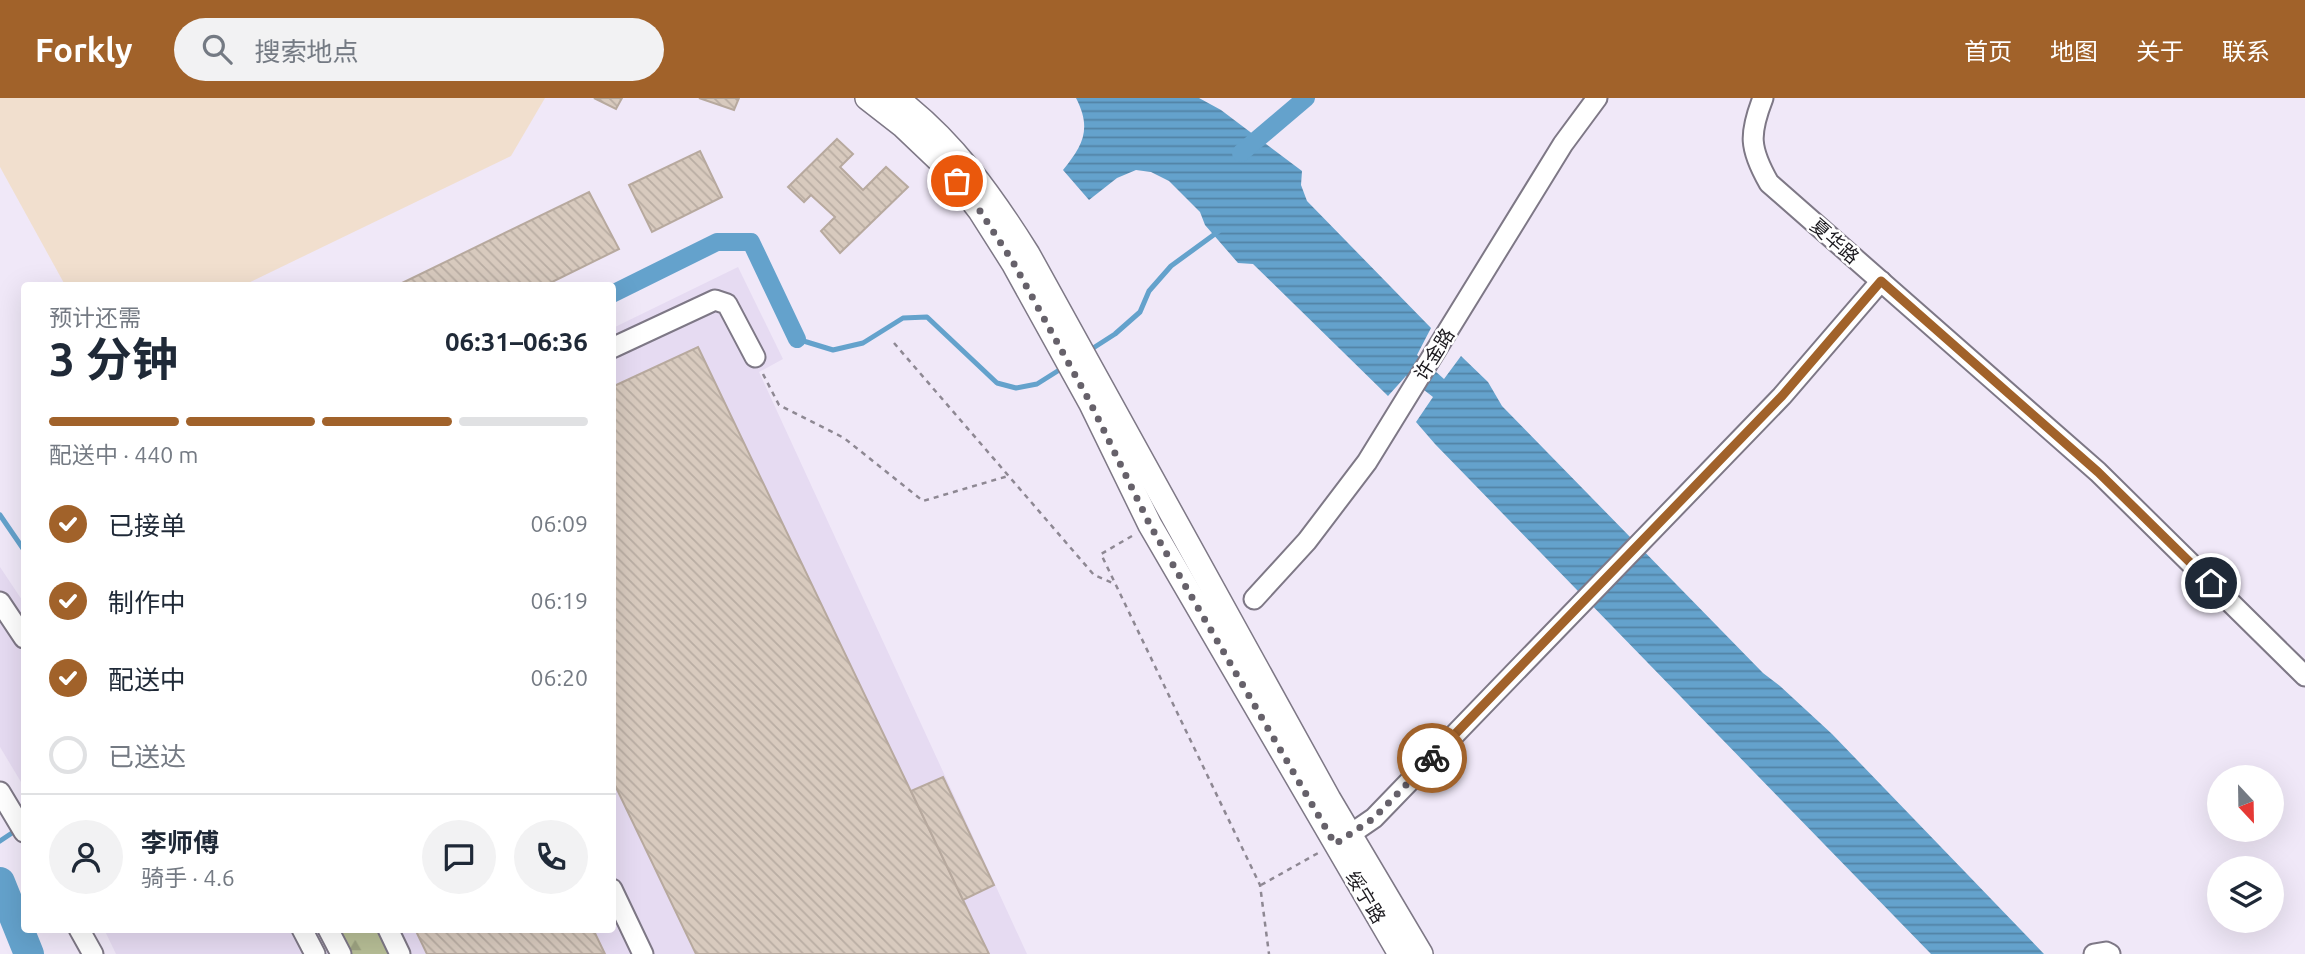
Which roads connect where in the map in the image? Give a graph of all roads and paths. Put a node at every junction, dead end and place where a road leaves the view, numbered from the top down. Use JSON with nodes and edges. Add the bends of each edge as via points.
{"nodes":[{"id":1,"x":867,"y":98,"type":"edge"},
{"id":2,"x":896,"y":98,"type":"edge"},
{"id":3,"x":1597,"y":98,"type":"edge"},
{"id":4,"x":1763,"y":98,"type":"edge"},
{"id":5,"x":1881,"y":281,"type":"junction"},
{"id":6,"x":894,"y":344,"type":"dead end"},
{"id":7,"x":616,"y":346,"type":"edge"},
{"id":8,"x":755,"y":357,"type":"joint"},
{"id":9,"x":1075,"y":357,"type":"junction"},
{"id":10,"x":1098,"y":399,"type":"junction"},
{"id":11,"x":1008,"y":476,"type":"junction"},
{"id":12,"x":1150,"y":525,"type":"junction"},
{"id":13,"x":1115,"y":584,"type":"junction"},
{"id":14,"x":1254,"y":599,"type":"dead end"},
{"id":15,"x":0,"y":602,"type":"edge"},
{"id":16,"x":21,"y":634,"type":"edge"},
{"id":17,"x":2305,"y":676,"type":"edge"},
{"id":18,"x":0,"y":792,"type":"edge"},
{"id":19,"x":21,"y":827,"type":"edge"},
{"id":20,"x":1343,"y":840,"type":"junction"},
{"id":21,"x":1260,"y":885,"type":"junction"},
{"id":22,"x":616,"y":897,"type":"edge"},
{"id":23,"x":81,"y":933,"type":"edge"},
{"id":24,"x":304,"y":933,"type":"edge"},
{"id":25,"x":330,"y":933,"type":"edge"},
{"id":26,"x":390,"y":933,"type":"edge"},
{"id":27,"x":93,"y":954,"type":"edge"},
{"id":28,"x":315,"y":954,"type":"edge"},
{"id":29,"x":341,"y":954,"type":"edge"},
{"id":30,"x":400,"y":954,"type":"edge"},
{"id":31,"x":643,"y":954,"type":"edge"},
{"id":32,"x":1269,"y":954,"type":"edge"},
{"id":33,"x":1400,"y":954,"type":"edge"},
{"id":34,"x":1421,"y":954,"type":"edge"},
{"id":35,"x":2094,"y":954,"type":"edge"},
{"id":36,"x":2110,"y":954,"type":"edge"}],
"edges":[{"from":1,"to":9,"type":"main road","name":"绥宁路","via":[[936,158],[980,211]]},
{"from":2,"to":9,"type":"main road","name":"绥宁路","via":[[958,154],[995,200],[1028,254]]},
{"from":3,"to":14,"type":"street","name":"许金路","via":[[1563,144],[1348,489]]},
{"from":4,"to":5,"type":"street","name":"夏华路","via":[[1752,142],[1769,183]]},
{"from":5,"to":17,"type":"street","name":"夏华路","via":[[2098,472]]},
{"from":5,"to":20,"type":"street","via":[[1782,396],[1374,818]]},
{"from":6,"to":11,"type":"path"},
{"from":7,"to":8,"type":"street","via":[[715,300],[727,303]]},
{"from":8,"to":11,"type":"path","via":[[779,405],[844,438],[923,501]]},
{"from":9,"to":10,"type":"main road","name":"绥宁路"},
{"from":10,"to":12,"type":"main road","name":"绥宁路"},
{"from":10,"to":20,"type":"main road","name":"绥宁路"},
{"from":11,"to":13,"type":"path","via":[[1094,575]]},
{"from":12,"to":13,"type":"path","via":[[1101,554]]},
{"from":12,"to":20,"type":"main road","name":"绥宁路"},
{"from":13,"to":21,"type":"path"},
{"from":15,"to":16,"type":"street"},
{"from":18,"to":19,"type":"street"},
{"from":20,"to":21,"type":"path"},
{"from":20,"to":33,"type":"main road","name":"绥宁路"},
{"from":20,"to":34,"type":"main road","name":"绥宁路"},
{"from":21,"to":32,"type":"path"},
{"from":22,"to":31,"type":"street"},
{"from":23,"to":27,"type":"street"},
{"from":24,"to":28,"type":"street"},
{"from":25,"to":29,"type":"street"},
{"from":26,"to":30,"type":"street"},
{"from":35,"to":36,"type":"street"}]}
